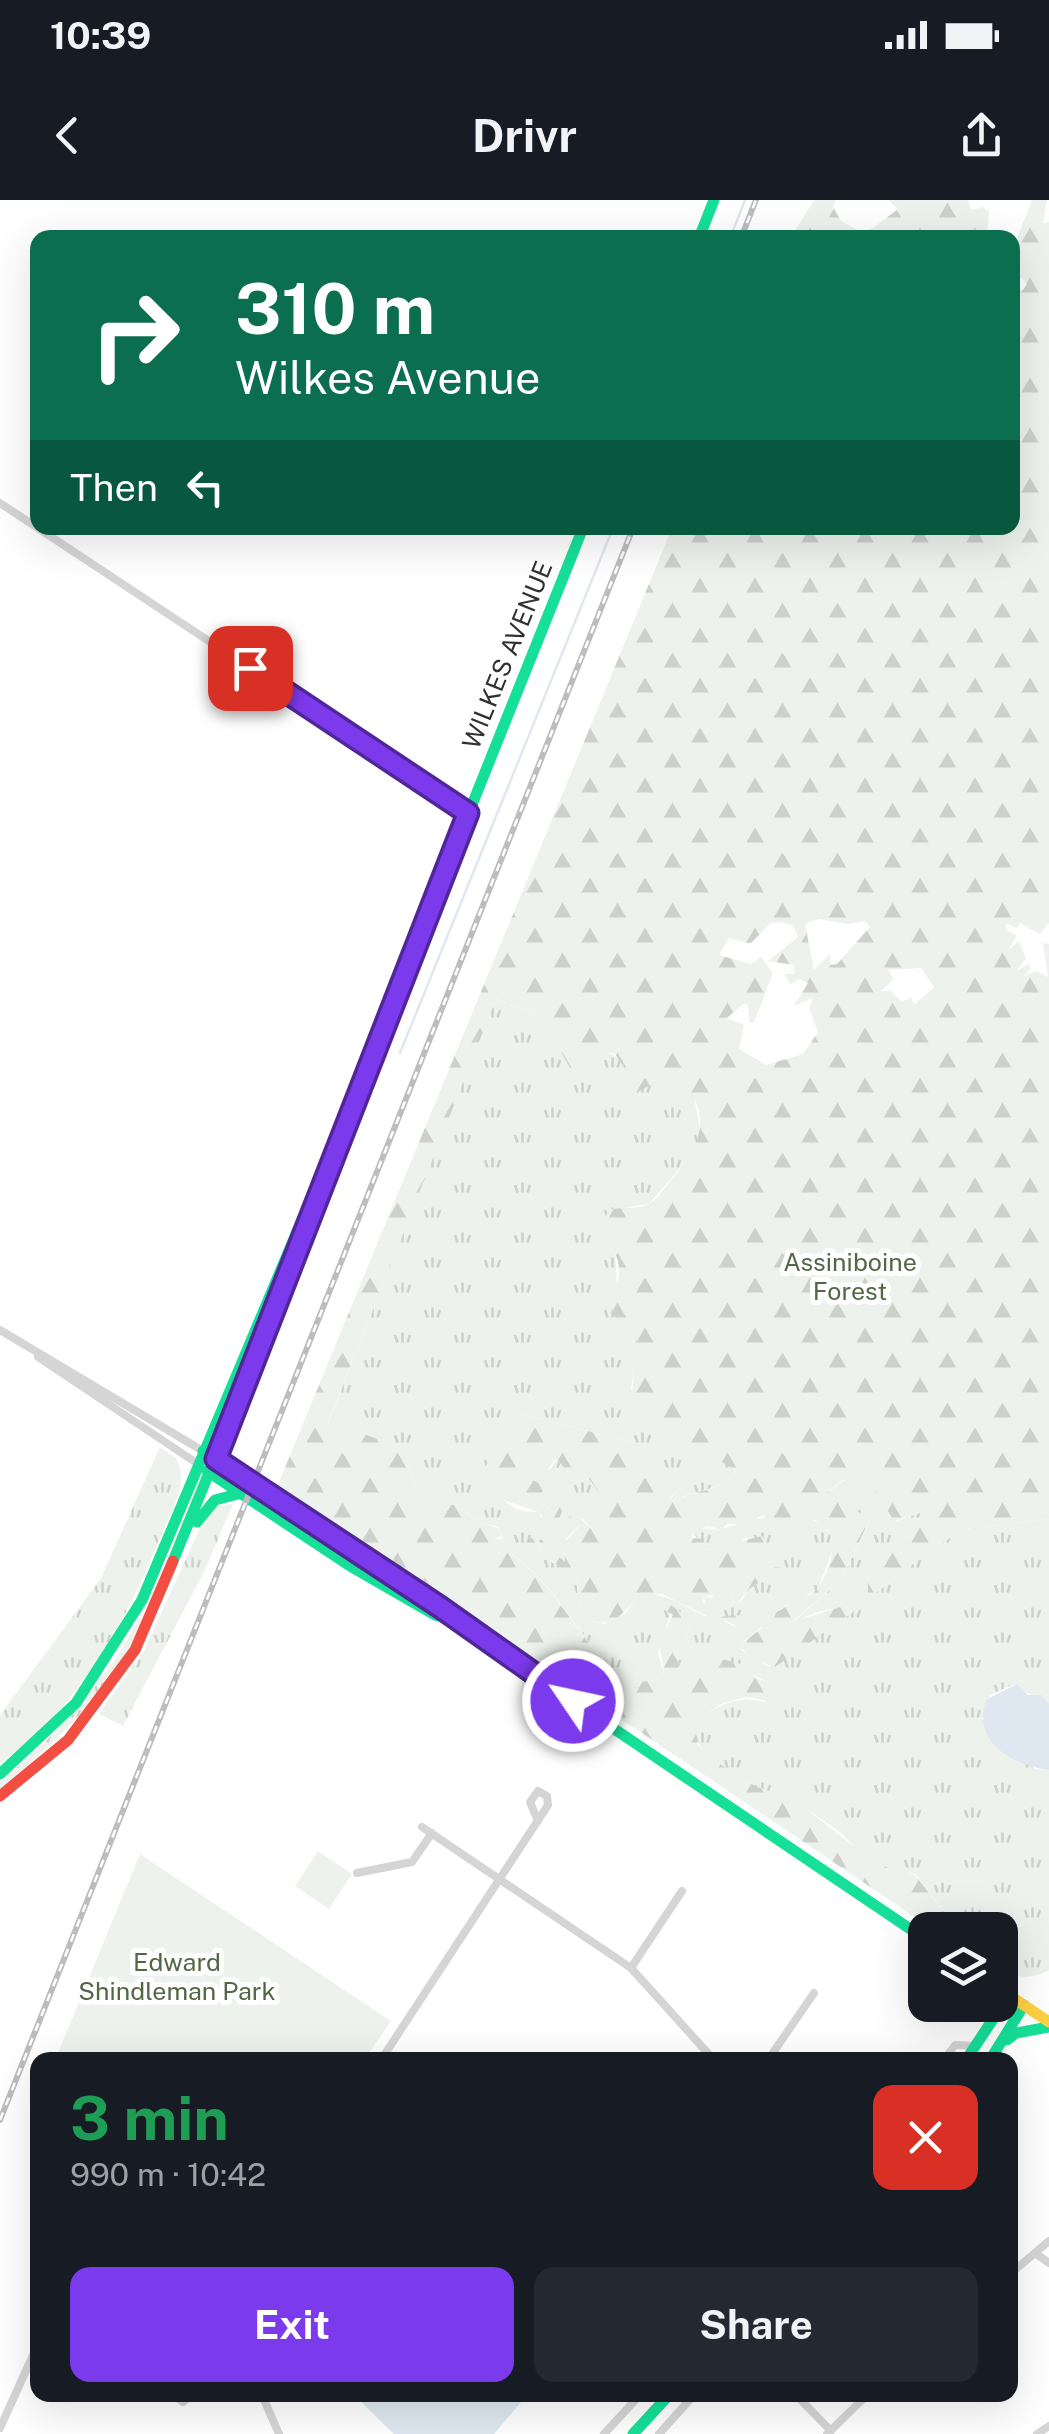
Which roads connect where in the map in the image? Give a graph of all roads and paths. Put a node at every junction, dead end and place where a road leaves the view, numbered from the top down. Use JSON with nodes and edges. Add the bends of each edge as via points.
{"nodes":[{"id":1,"x":714,"y":200,"type":"edge"},
{"id":2,"x":702,"y":230,"type":"edge"},
{"id":3,"x":0,"y":504,"type":"edge"},
{"id":4,"x":30,"y":524,"type":"edge"},
{"id":5,"x":47,"y":535,"type":"edge"},
{"id":6,"x":580,"y":535,"type":"edge"},
{"id":7,"x":468,"y":813,"type":"junction"},
{"id":8,"x":340,"y":1134,"type":"junction"},
{"id":9,"x":0,"y":1330,"type":"edge"},
{"id":10,"x":27,"y":1347,"type":"junction"},
{"id":11,"x":203,"y":1450,"type":"junction"},
{"id":12,"x":216,"y":1459,"type":"junction"},
{"id":13,"x":198,"y":1464,"type":"junction"},
{"id":14,"x":210,"y":1474,"type":"junction"},
{"id":15,"x":238,"y":1494,"type":"junction"},
{"id":16,"x":173,"y":1565,"type":"junction"},
{"id":17,"x":450,"y":1618,"type":"junction"},
{"id":18,"x":0,"y":1774,"type":"edge"},
{"id":19,"x":0,"y":1796,"type":"edge"},
{"id":20,"x":538,"y":1821,"type":"dead end"},
{"id":21,"x":422,"y":1827,"type":"dead end"},
{"id":22,"x":432,"y":1833,"type":"junction"},
{"id":23,"x":357,"y":1873,"type":"dead end"},
{"id":24,"x":500,"y":1879,"type":"junction"},
{"id":25,"x":682,"y":1891,"type":"dead end"},
{"id":26,"x":908,"y":1928,"type":"edge"},
{"id":27,"x":631,"y":1968,"type":"junction"},
{"id":28,"x":814,"y":1993,"type":"dead end"},
{"id":29,"x":1018,"y":2001,"type":"edge"},
{"id":30,"x":1024,"y":2005,"type":"junction"},
{"id":31,"x":984,"y":2022,"type":"edge"},
{"id":32,"x":988,"y":2022,"type":"edge"},
{"id":33,"x":1049,"y":2024,"type":"edge"},
{"id":34,"x":979,"y":2040,"type":"junction"},
{"id":35,"x":385,"y":2052,"type":"edge"},
{"id":36,"x":707,"y":2052,"type":"edge"},
{"id":37,"x":773,"y":2052,"type":"edge"},
{"id":38,"x":950,"y":2052,"type":"edge"},
{"id":39,"x":971,"y":2052,"type":"edge"},
{"id":40,"x":996,"y":2052,"type":"edge"},
{"id":41,"x":997,"y":2052,"type":"edge"},
{"id":42,"x":1049,"y":2241,"type":"edge"},
{"id":43,"x":1035,"y":2254,"type":"junction"},
{"id":44,"x":1049,"y":2262,"type":"edge"},
{"id":45,"x":1018,"y":2268,"type":"edge"},
{"id":46,"x":30,"y":2362,"type":"edge"},
{"id":47,"x":265,"y":2402,"type":"edge"},
{"id":48,"x":634,"y":2402,"type":"edge"},
{"id":49,"x":663,"y":2402,"type":"edge"},
{"id":50,"x":688,"y":2402,"type":"edge"},
{"id":51,"x":802,"y":2402,"type":"edge"},
{"id":52,"x":859,"y":2402,"type":"edge"},
{"id":53,"x":1049,"y":2426,"type":"edge"},
{"id":54,"x":0,"y":2428,"type":"edge"},
{"id":55,"x":830,"y":2433,"type":"edge"},
{"id":56,"x":279,"y":2434,"type":"edge"},
{"id":57,"x":604,"y":2434,"type":"edge"},
{"id":58,"x":633,"y":2434,"type":"edge"},
{"id":59,"x":659,"y":2434,"type":"edge"},
{"id":60,"x":1037,"y":2434,"type":"edge"}],
"edges":[{"from":1,"to":2,"type":"main road"},
{"from":3,"to":4,"type":"street"},
{"from":5,"to":7,"type":"street"},
{"from":6,"to":7,"type":"main road","name":"WILKES AVENUE"},
{"from":7,"to":8,"type":"main road","name":"WILKES AVENUE"},
{"from":8,"to":11,"type":"main road","name":"WILKES AVENUE"},
{"from":8,"to":12,"type":"main road","name":"WILKES AVENUE","via":[[316,1212]]},
{"from":9,"to":10,"type":"street"},
{"from":10,"to":11,"type":"street"},
{"from":10,"to":13,"type":"street"},
{"from":11,"to":12,"type":"main road"},
{"from":11,"to":13,"type":"main road","name":"WILKES AVENUE"},
{"from":12,"to":14,"type":"main road","name":"WILKES AVENUE"},
{"from":12,"to":17,"type":"main road"},
{"from":13,"to":14,"type":"main road"},
{"from":13,"to":18,"type":"main road","name":"WILKES AVENUE","via":[[142,1600],[109,1658],[76,1703]]},
{"from":14,"to":15,"type":"main road"},
{"from":14,"to":16,"type":"main road","name":"WILKES AVENUE"},
{"from":15,"to":16,"type":"main road","via":[[208,1505]]},
{"from":15,"to":17,"type":"main road","via":[[350,1566]]},
{"from":16,"to":19,"type":"main road","via":[[135,1650],[88,1716]]},
{"from":17,"to":26,"type":"main road"},
{"from":20,"to":24,"type":"street"},
{"from":21,"to":22,"type":"street"},
{"from":22,"to":23,"type":"street","via":[[412,1862]]},
{"from":22,"to":24,"type":"street"},
{"from":24,"to":27,"type":"street"},
{"from":24,"to":35,"type":"street"},
{"from":25,"to":27,"type":"street"},
{"from":27,"to":36,"type":"street"},
{"from":28,"to":37,"type":"street"},
{"from":29,"to":30,"type":"main road"},
{"from":30,"to":33,"type":"main road"},
{"from":30,"to":40,"type":"main road"},
{"from":31,"to":34,"type":"main road"},
{"from":32,"to":34,"type":"main road"},
{"from":33,"to":41,"type":"main road","via":[[1016,2033]]},
{"from":34,"to":38,"type":"street"},
{"from":34,"to":39,"type":"main road"},
{"from":42,"to":43,"type":"street"},
{"from":43,"to":44,"type":"street"},
{"from":43,"to":45,"type":"street"},
{"from":46,"to":54,"type":"street"},
{"from":47,"to":56,"type":"street"},
{"from":48,"to":57,"type":"street"},
{"from":49,"to":58,"type":"main road"},
{"from":50,"to":59,"type":"street"},
{"from":51,"to":55,"type":"street"},
{"from":52,"to":55,"type":"street"},
{"from":53,"to":60,"type":"street"}]}
